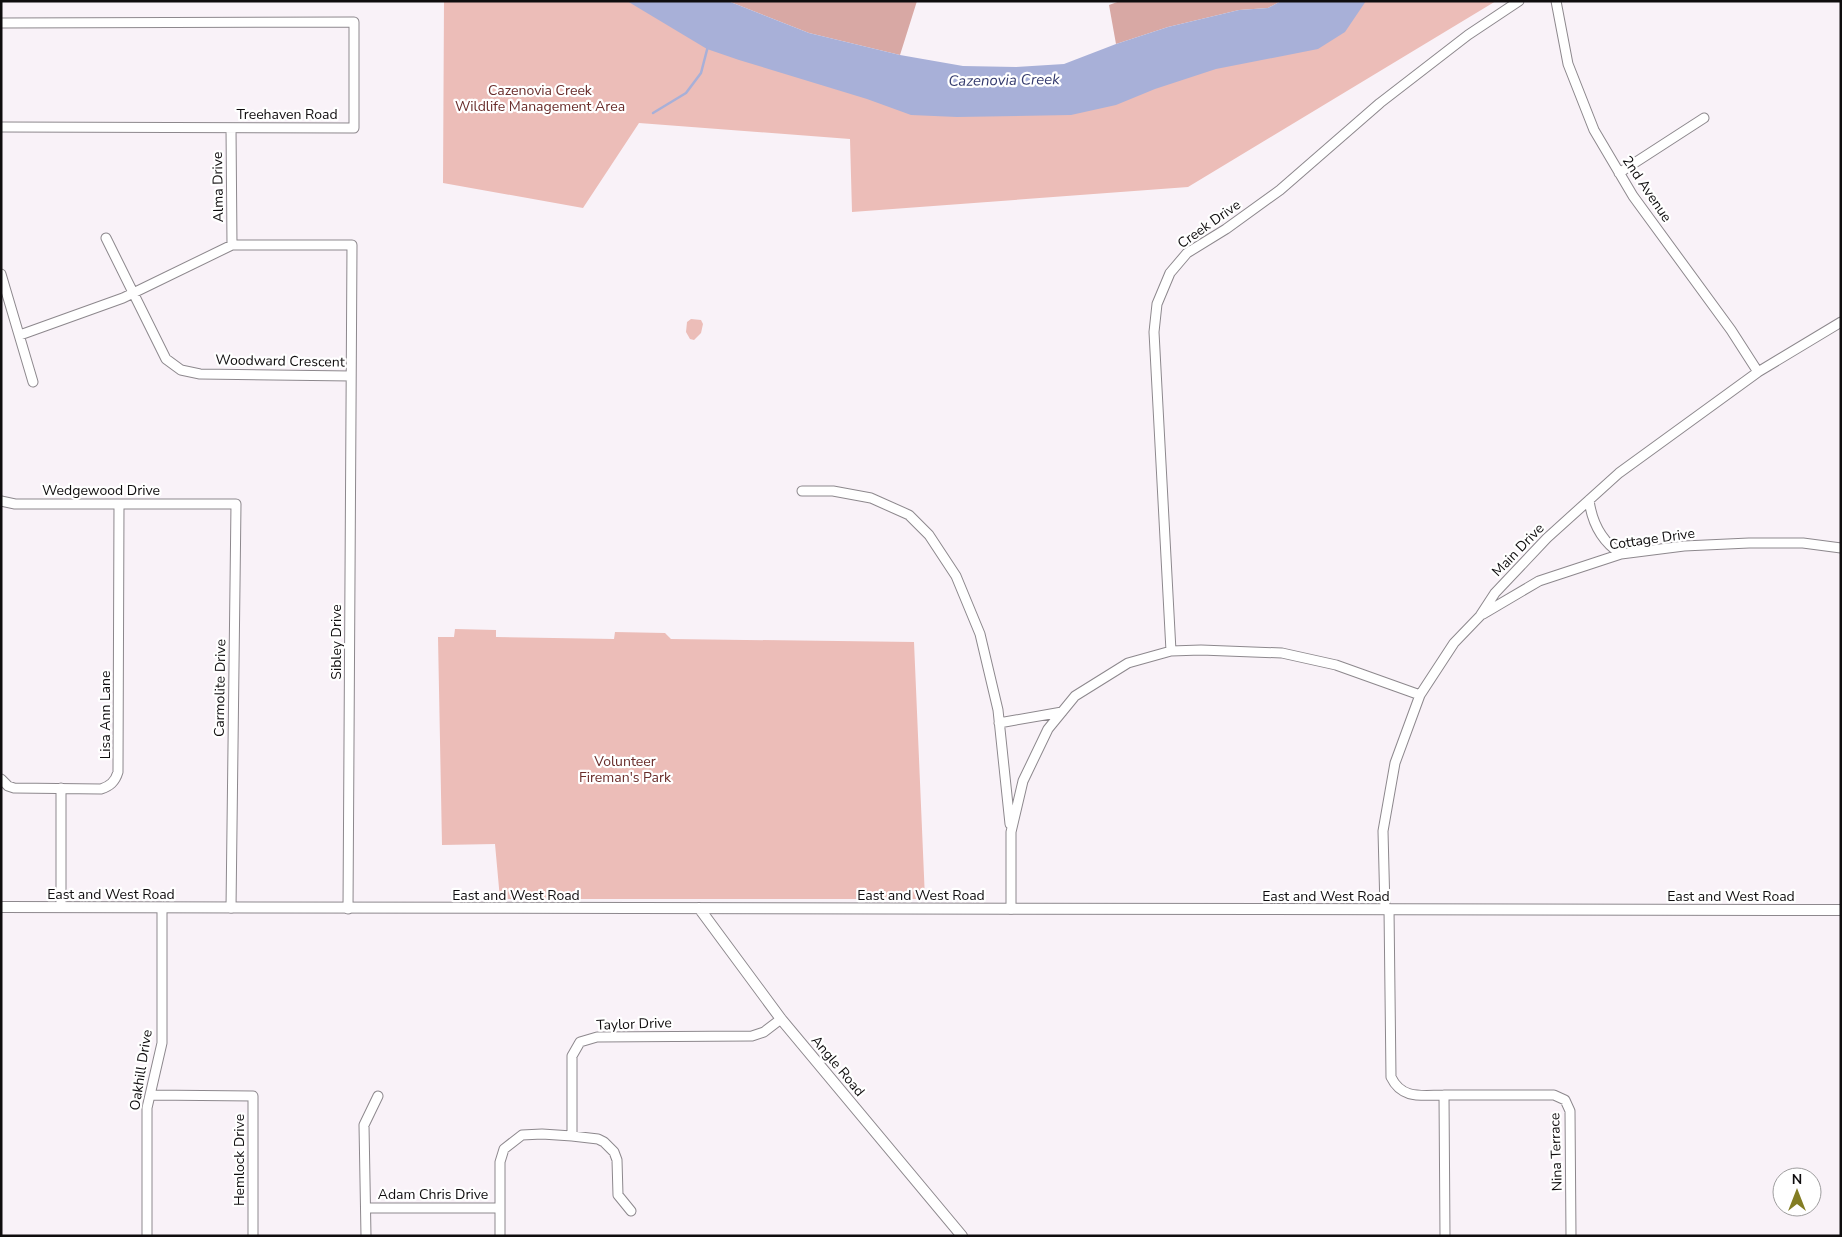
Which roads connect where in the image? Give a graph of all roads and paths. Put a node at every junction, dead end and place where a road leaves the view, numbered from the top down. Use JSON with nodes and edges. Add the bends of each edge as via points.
{"nodes":[{"id":1,"x":1519,"y":1,"type":"edge"},
{"id":2,"x":1556,"y":1,"type":"edge"},
{"id":3,"x":1,"y":23,"type":"edge"},
{"id":4,"x":1704,"y":118,"type":"dead end"},
{"id":5,"x":1,"y":127,"type":"edge"},
{"id":6,"x":231,"y":128,"type":"junction"},
{"id":7,"x":1619,"y":173,"type":"junction"},
{"id":8,"x":106,"y":238,"type":"dead end"},
{"id":9,"x":232,"y":245,"type":"junction"},
{"id":10,"x":1,"y":274,"type":"edge"},
{"id":11,"x":133,"y":293,"type":"junction"},
{"id":12,"x":1841,"y":322,"type":"edge"},
{"id":13,"x":20,"y":335,"type":"junction"},
{"id":14,"x":1758,"y":372,"type":"junction"},
{"id":15,"x":351,"y":376,"type":"junction"},
{"id":16,"x":33,"y":382,"type":"dead end"},
{"id":17,"x":802,"y":491,"type":"dead end"},
{"id":18,"x":1589,"y":500,"type":"junction"},
{"id":19,"x":1,"y":501,"type":"edge"},
{"id":20,"x":119,"y":504,"type":"junction"},
{"id":21,"x":200,"y":504,"type":"joint"},
{"id":22,"x":1841,"y":548,"type":"edge"},
{"id":23,"x":1621,"y":554,"type":"junction"},
{"id":24,"x":1480,"y":616,"type":"junction"},
{"id":25,"x":1171,"y":651,"type":"junction"},
{"id":26,"x":1420,"y":695,"type":"junction"},
{"id":27,"x":1062,"y":712,"type":"junction"},
{"id":28,"x":999,"y":723,"type":"junction"},
{"id":29,"x":1,"y":779,"type":"edge"},
{"id":30,"x":61,"y":788,"type":"junction"},
{"id":31,"x":1011,"y":832,"type":"junction"},
{"id":32,"x":1,"y":907,"type":"edge"},
{"id":33,"x":61,"y":907,"type":"junction"},
{"id":34,"x":162,"y":908,"type":"junction"},
{"id":35,"x":231,"y":908,"type":"junction"},
{"id":36,"x":348,"y":908,"type":"junction"},
{"id":37,"x":699,"y":908,"type":"junction"},
{"id":38,"x":1011,"y":909,"type":"junction"},
{"id":39,"x":1387,"y":909,"type":"junction"},
{"id":40,"x":1841,"y":910,"type":"edge"},
{"id":41,"x":781,"y":1018,"type":"junction"},
{"id":42,"x":150,"y":1095,"type":"junction"},
{"id":43,"x":1444,"y":1095,"type":"junction"},
{"id":44,"x":378,"y":1096,"type":"dead end"},
{"id":45,"x":572,"y":1136,"type":"junction"},
{"id":46,"x":366,"y":1208,"type":"junction"},
{"id":47,"x":499,"y":1208,"type":"junction"},
{"id":48,"x":631,"y":1211,"type":"dead end"},
{"id":49,"x":147,"y":1236,"type":"edge"},
{"id":50,"x":253,"y":1236,"type":"edge"},
{"id":51,"x":366,"y":1236,"type":"edge"},
{"id":52,"x":500,"y":1236,"type":"edge"},
{"id":53,"x":962,"y":1236,"type":"edge"},
{"id":54,"x":1445,"y":1236,"type":"edge"},
{"id":55,"x":1571,"y":1236,"type":"edge"}],
"edges":[{"from":1,"to":25,"type":"street","name":"Creek Drive","via":[[1468,34],[1380,103],[1280,190],[1187,253],[1170,273],[1157,304],[1154,332]]},
{"from":2,"to":7,"type":"street","name":"2nd Avenue","via":[[1568,64],[1594,130]]},
{"from":3,"to":6,"type":"street","name":"Treehaven Road","via":[[354,22],[354,128]]},
{"from":4,"to":7,"type":"street"},
{"from":5,"to":6,"type":"street","name":"Treehaven Road"},
{"from":6,"to":9,"type":"street","name":"Alma Drive"},
{"from":7,"to":14,"type":"street","name":"2nd Avenue"},
{"from":8,"to":11,"type":"street"},
{"from":9,"to":11,"type":"street","name":"Woodward Crescent"},
{"from":9,"to":15,"type":"street","name":"Woodward Crescent","via":[[352,245]]},
{"from":10,"to":13,"type":"street"},
{"from":11,"to":13,"type":"street","name":"Woodward Crescent"},
{"from":11,"to":15,"type":"street","name":"Woodward Crescent","via":[[166,359],[181,370],[200,374]]},
{"from":12,"to":14,"type":"street","name":"Main Drive"},
{"from":13,"to":16,"type":"street"},
{"from":14,"to":18,"type":"street","name":"Main Drive","via":[[1619,473]]},
{"from":15,"to":36,"type":"street","name":"Sibley Drive"},
{"from":17,"to":28,"type":"street","via":[[871,498],[909,515],[929,535],[956,576],[980,634]]},
{"from":18,"to":23,"type":"street","via":[[1597,530],[1603,540]]},
{"from":18,"to":24,"type":"street","name":"Main Drive","via":[[1547,538],[1495,593]]},
{"from":19,"to":20,"type":"street","name":"Wedgewood Drive","via":[[15,504]]},
{"from":20,"to":21,"type":"street","name":"Wedgewood Drive"},
{"from":20,"to":30,"type":"street","name":"Lisa Ann Lane","via":[[118,772],[108,787]]},
{"from":21,"to":35,"type":"street","name":"Carmolite Drive","via":[[236,504]]},
{"from":22,"to":23,"type":"street","name":"Cottage Drive","via":[[1803,543],[1749,543],[1684,546]]},
{"from":23,"to":24,"type":"street","name":"Cottage Drive","via":[[1539,581]]},
{"from":24,"to":26,"type":"street","name":"Main Drive","via":[[1454,643]]},
{"from":25,"to":26,"type":"street","via":[[1282,653],[1336,665]]},
{"from":25,"to":27,"type":"street","via":[[1128,663],[1075,696]]},
{"from":26,"to":39,"type":"street","name":"Main Drive","via":[[1395,763],[1383,831]]},
{"from":27,"to":28,"type":"street"},
{"from":27,"to":31,"type":"street","via":[[1048,729],[1023,781]]},
{"from":28,"to":31,"type":"street"},
{"from":29,"to":30,"type":"street","via":[[14,788]]},
{"from":30,"to":33,"type":"street"},
{"from":31,"to":38,"type":"street"},
{"from":32,"to":33,"type":"street","name":"East and West Road"},
{"from":33,"to":34,"type":"street","name":"East and West Road"},
{"from":34,"to":35,"type":"street","name":"East and West Road"},
{"from":34,"to":42,"type":"street","name":"Oakhill Drive","via":[[162,1043]]},
{"from":35,"to":36,"type":"street","name":"East and West Road"},
{"from":36,"to":37,"type":"street","name":"East and West Road"},
{"from":37,"to":38,"type":"street","name":"East and West Road"},
{"from":37,"to":41,"type":"street","name":"Angle Road"},
{"from":38,"to":39,"type":"street","name":"East and West Road"},
{"from":39,"to":40,"type":"street","name":"East and West Road"},
{"from":39,"to":43,"type":"street","name":"Nina Terrace","via":[[1391,1077],[1405,1093]]},
{"from":41,"to":45,"type":"street","name":"Taylor Drive","via":[[764,1032],[752,1036],[597,1037],[580,1042],[572,1056]]},
{"from":41,"to":53,"type":"street","name":"Angle Road"},
{"from":42,"to":49,"type":"street","name":"Oakhill Drive","via":[[147,1108]]},
{"from":42,"to":50,"type":"street","name":"Hemlock Drive","via":[[253,1096]]},
{"from":43,"to":54,"type":"street"},
{"from":43,"to":55,"type":"street","name":"Nina Terrace","via":[[1554,1095],[1565,1100],[1570,1111]]},
{"from":44,"to":46,"type":"street","via":[[364,1124]]},
{"from":45,"to":47,"type":"street","via":[[522,1136],[504,1149],[500,1162]]},
{"from":45,"to":48,"type":"street","via":[[598,1139],[610,1146],[617,1160],[618,1195]]},
{"from":46,"to":47,"type":"street","name":"Adam Chris Drive"},
{"from":46,"to":51,"type":"street"},
{"from":47,"to":52,"type":"street"}]}
